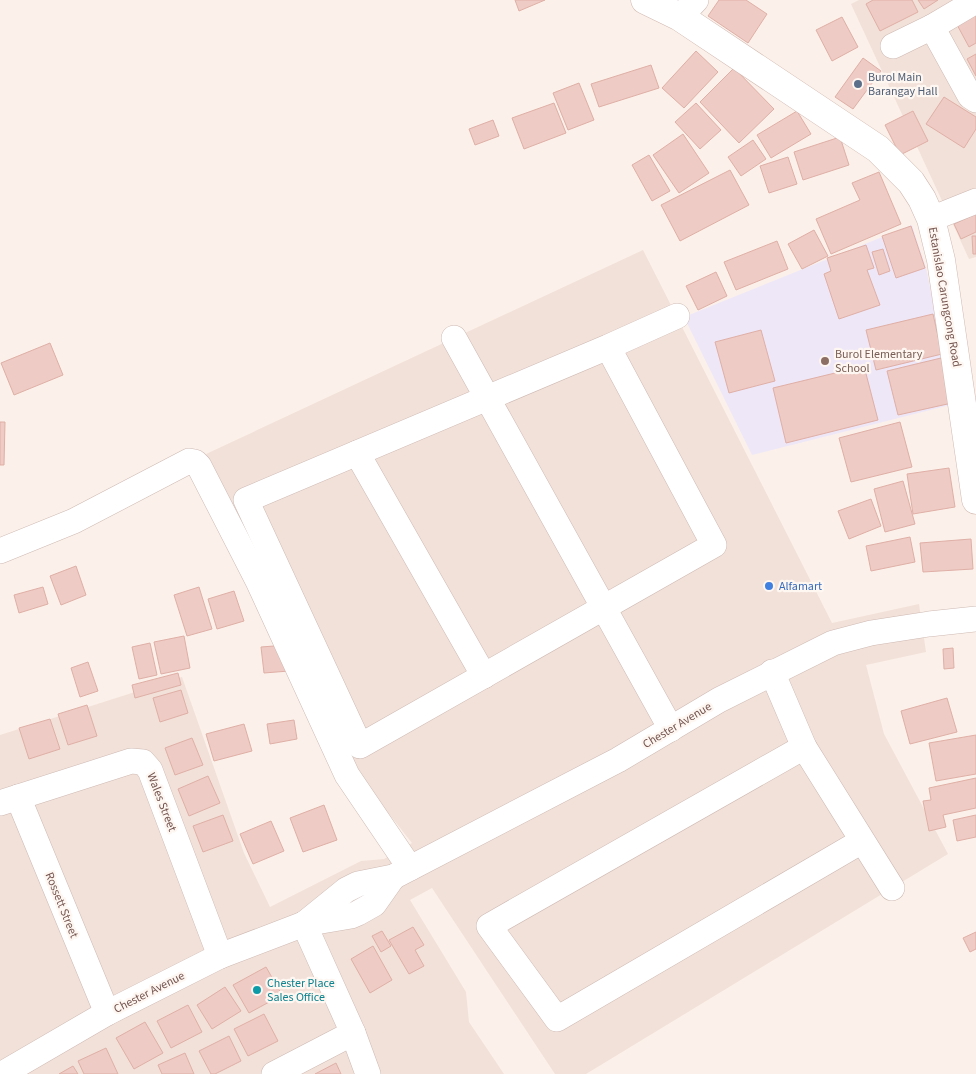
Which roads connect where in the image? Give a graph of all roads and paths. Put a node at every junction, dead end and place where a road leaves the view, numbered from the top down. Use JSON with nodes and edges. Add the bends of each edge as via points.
{"nodes":[{"id":1,"x":645,"y":0,"type":"edge"},
{"id":2,"x":976,"y":1,"type":"edge"},
{"id":3,"x":688,"y":9,"type":"edge"},
{"id":4,"x":932,"y":27,"type":"junction"},
{"id":5,"x":893,"y":46,"type":"dead end"},
{"id":6,"x":976,"y":100,"type":"edge"},
{"id":7,"x":976,"y":201,"type":"edge"},
{"id":8,"x":931,"y":220,"type":"junction"},
{"id":9,"x":677,"y":316,"type":"dead end"},
{"id":10,"x":454,"y":338,"type":"dead end"},
{"id":11,"x":608,"y":347,"type":"junction"},
{"id":12,"x":486,"y":398,"type":"junction"},
{"id":13,"x":357,"y":453,"type":"junction"},
{"id":14,"x":976,"y":500,"type":"edge"},
{"id":15,"x":0,"y":551,"type":"edge"},
{"id":16,"x":604,"y":608,"type":"junction"},
{"id":17,"x":976,"y":618,"type":"edge"},
{"id":18,"x":772,"y":672,"type":"junction"},
{"id":19,"x":484,"y":676,"type":"junction"},
{"id":20,"x":671,"y":729,"type":"junction"},
{"id":21,"x":804,"y":747,"type":"junction"},
{"id":22,"x":9,"y":800,"type":"edge"},
{"id":23,"x":862,"y":841,"type":"junction"},
{"id":24,"x":402,"y":872,"type":"junction"},
{"id":25,"x":892,"y":888,"type":"dead end"},
{"id":26,"x":304,"y":924,"type":"junction"},
{"id":27,"x":220,"y":956,"type":"junction"},
{"id":28,"x":107,"y":1013,"type":"junction"},
{"id":29,"x":353,"y":1033,"type":"junction"},
{"id":30,"x":2,"y":1074,"type":"edge"},
{"id":31,"x":274,"y":1074,"type":"edge"},
{"id":32,"x":368,"y":1074,"type":"edge"}],
"edges":[{"from":1,"to":3,"type":"street","name":"Estanislao Carungcong Road"},
{"from":2,"to":4,"type":"street"},
{"from":3,"to":8,"type":"street","name":"Estanislao Carungcong Road","via":[[878,149],[911,182]]},
{"from":4,"to":5,"type":"street"},
{"from":4,"to":6,"type":"street","via":[[970,96]]},
{"from":7,"to":8,"type":"street"},
{"from":8,"to":14,"type":"street","name":"Estanislao Carungcong Road","via":[[941,260]]},
{"from":9,"to":11,"type":"street"},
{"from":10,"to":12,"type":"street"},
{"from":11,"to":12,"type":"street"},
{"from":11,"to":16,"type":"street","via":[[714,545]]},
{"from":12,"to":13,"type":"street"},
{"from":12,"to":16,"type":"street"},
{"from":13,"to":19,"type":"street"},
{"from":13,"to":19,"type":"street","via":[[246,500],[360,746]]},
{"from":15,"to":24,"type":"street","via":[[74,521],[189,461],[195,462],[258,581],[347,775]]},
{"from":16,"to":19,"type":"street"},
{"from":16,"to":20,"type":"street"},
{"from":17,"to":18,"type":"street","name":"Chester Avenue","via":[[871,633],[833,643]]},
{"from":18,"to":20,"type":"street","name":"Chester Avenue"},
{"from":18,"to":21,"type":"street"},
{"from":20,"to":24,"type":"street","name":"Chester Avenue"},
{"from":21,"to":23,"type":"street"},
{"from":21,"to":23,"type":"street","via":[[489,926],[557,1019]]},
{"from":22,"to":27,"type":"street","name":"Wales Street","via":[[131,761],[144,762],[150,770]]},
{"from":22,"to":28,"type":"street","name":"Rossett Street"},
{"from":23,"to":25,"type":"street"},
{"from":24,"to":26,"type":"street","name":"Chester Avenue","via":[[374,904],[358,913]]},
{"from":26,"to":27,"type":"street","name":"Chester Avenue"},
{"from":26,"to":29,"type":"street"},
{"from":27,"to":28,"type":"street","name":"Chester Avenue"},
{"from":28,"to":30,"type":"street","name":"Chester Avenue"},
{"from":29,"to":31,"type":"street"},
{"from":29,"to":32,"type":"street"}]}
